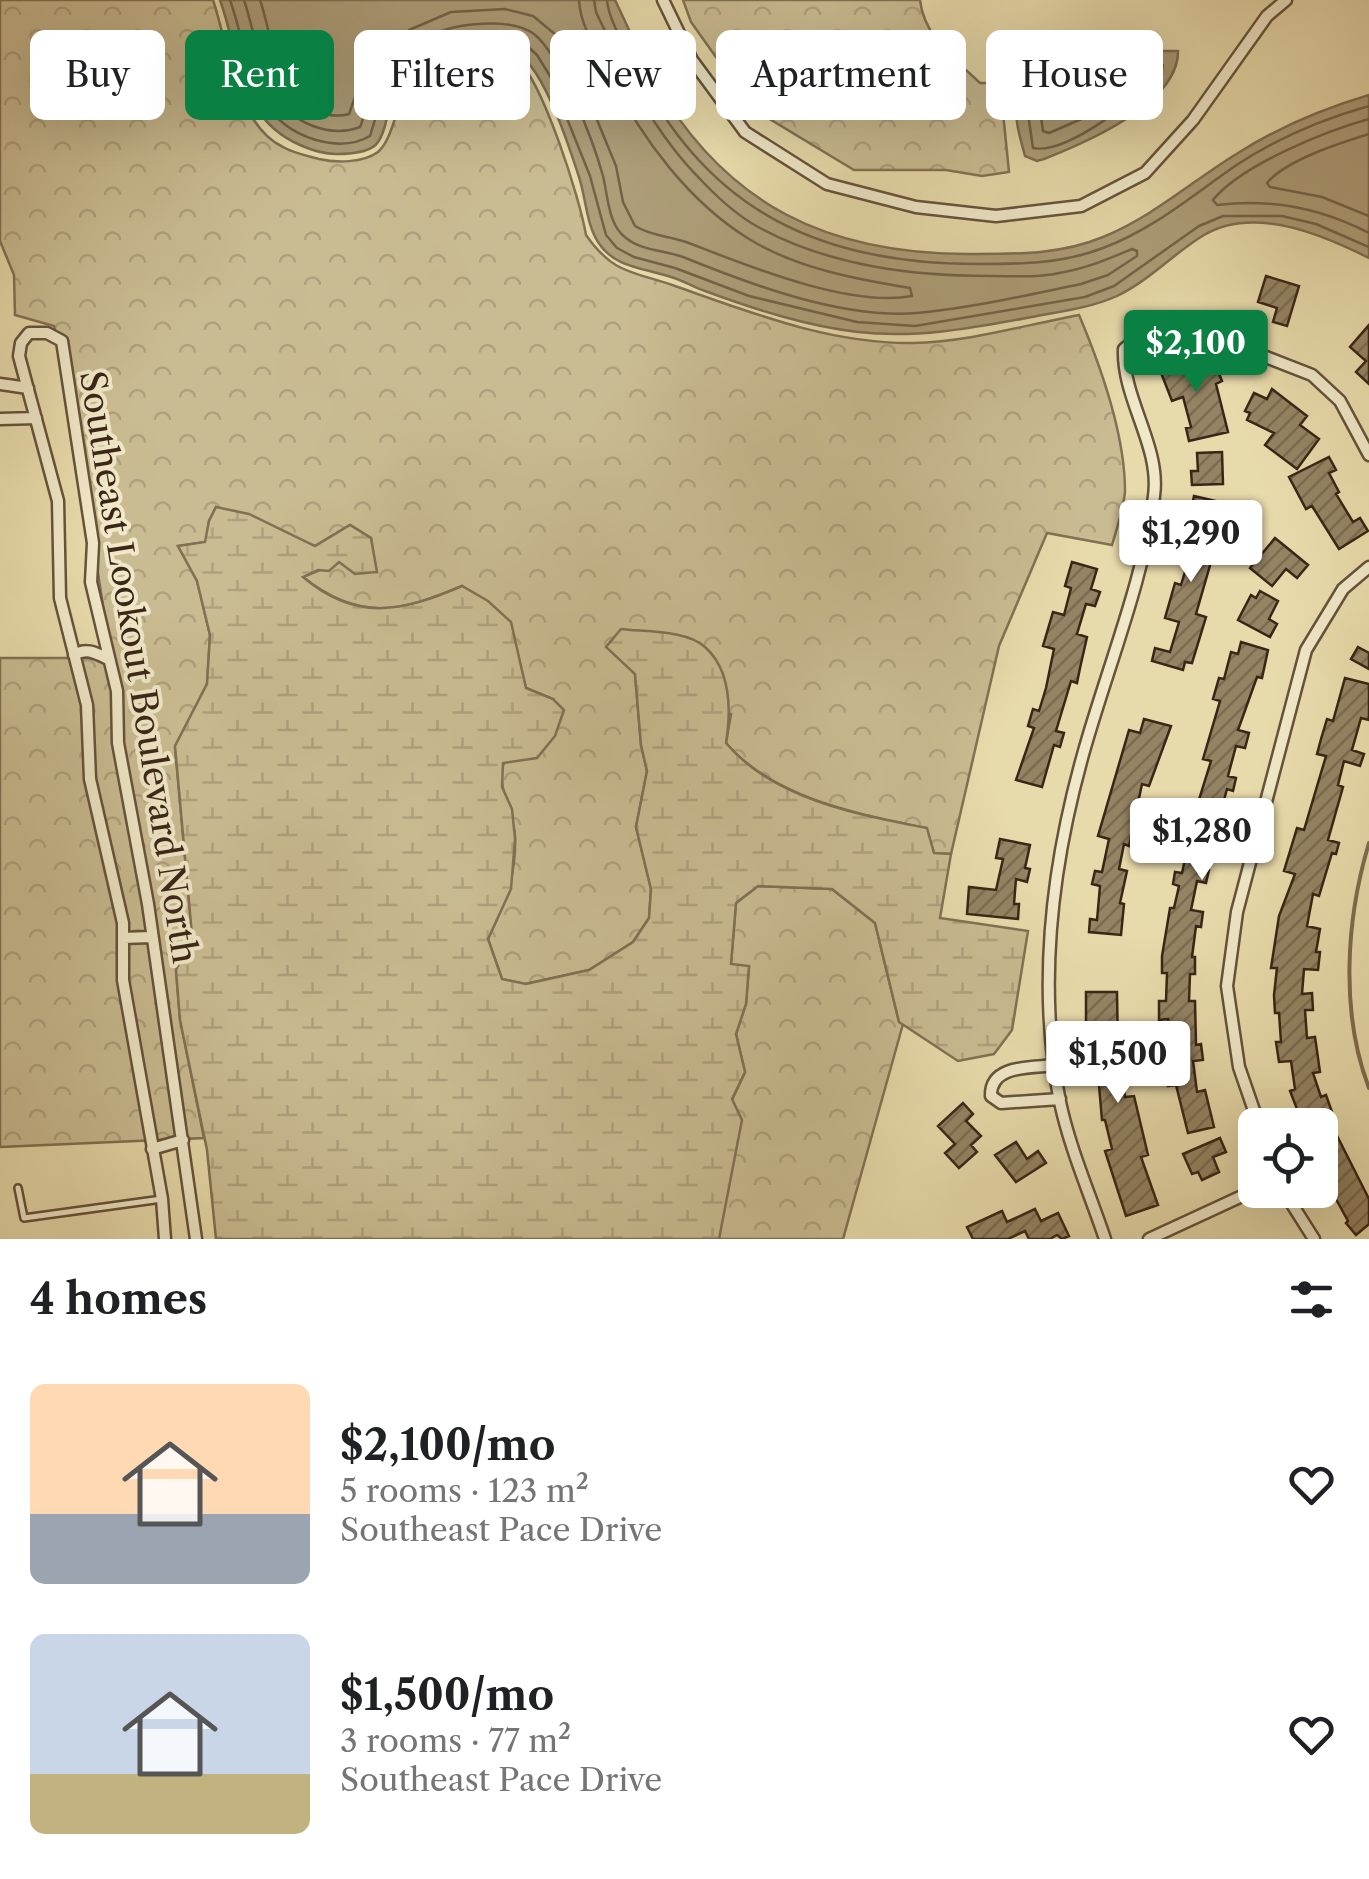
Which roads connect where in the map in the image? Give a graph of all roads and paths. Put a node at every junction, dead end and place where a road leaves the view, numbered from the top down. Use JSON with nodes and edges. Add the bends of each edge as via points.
{"nodes":[{"id":1,"x":663,"y":0,"type":"edge"},
{"id":2,"x":1286,"y":0,"type":"edge"},
{"id":3,"x":0,"y":384,"type":"edge"},
{"id":4,"x":28,"y":388,"type":"junction"},
{"id":5,"x":36,"y":418,"type":"junction"},
{"id":6,"x":0,"y":419,"type":"edge"},
{"id":7,"x":1369,"y":455,"type":"edge"},
{"id":8,"x":1369,"y":567,"type":"edge"},
{"id":9,"x":74,"y":654,"type":"junction"},
{"id":10,"x":108,"y":659,"type":"junction"},
{"id":11,"x":123,"y":938,"type":"junction"},
{"id":12,"x":152,"y":938,"type":"junction"},
{"id":13,"x":1055,"y":1065,"type":"junction"},
{"id":14,"x":1060,"y":1099,"type":"junction"},
{"id":15,"x":1252,"y":1108,"type":"edge"},
{"id":16,"x":184,"y":1140,"type":"junction"},
{"id":17,"x":152,"y":1149,"type":"junction"},
{"id":18,"x":18,"y":1188,"type":"dead end"},
{"id":19,"x":1238,"y":1198,"type":"edge"},
{"id":20,"x":162,"y":1199,"type":"junction"},
{"id":21,"x":1295,"y":1208,"type":"edge"},
{"id":22,"x":165,"y":1239,"type":"edge"},
{"id":23,"x":196,"y":1239,"type":"edge"},
{"id":24,"x":1105,"y":1239,"type":"edge"},
{"id":25,"x":1149,"y":1239,"type":"edge"},
{"id":26,"x":1314,"y":1239,"type":"edge"}],
"edges":[{"from":1,"to":2,"type":"street","via":[[692,60],[745,132],[827,184],[916,207],[996,216],[1081,206],[1144,172]]},
{"from":3,"to":4,"type":"street"},
{"from":4,"to":5,"type":"street","name":"Southeast Lookout Boulevard North"},
{"from":4,"to":10,"type":"street","name":"Southeast Lookout Boulevard North","via":[[20,356],[28,333],[62,340],[93,544],[91,582]]},
{"from":5,"to":6,"type":"street"},
{"from":5,"to":9,"type":"street","name":"Southeast Lookout Boulevard North","via":[[58,501],[60,598]]},
{"from":7,"to":13,"type":"street","via":[[1340,401],[1312,375],[1194,329],[1162,327],[1124,349],[1155,491],[1082,756],[1054,895],[1049,954]]},
{"from":8,"to":15,"type":"street","via":[[1344,589],[1306,650],[1237,912],[1228,986],[1239,1067]]},
{"from":9,"to":10,"type":"street","via":[[92,651]]},
{"from":9,"to":11,"type":"street","name":"Southeast Lookout Boulevard North","via":[[87,705],[90,779]]},
{"from":10,"to":12,"type":"street","name":"Southeast Lookout Boulevard North"},
{"from":11,"to":12,"type":"street"},
{"from":11,"to":17,"type":"street","name":"Southeast Lookout Boulevard North"},
{"from":12,"to":16,"type":"street","name":"Southeast Lookout Boulevard North"},
{"from":13,"to":14,"type":"street"},
{"from":13,"to":14,"type":"street","via":[[1004,1072],[990,1090],[1001,1103]]},
{"from":14,"to":24,"type":"street"},
{"from":16,"to":17,"type":"street"},
{"from":16,"to":23,"type":"street","name":"Southeast Lookout Boulevard North"},
{"from":17,"to":20,"type":"street","name":"Southeast Lookout Boulevard North"},
{"from":18,"to":20,"type":"lane","via":[[24,1218]]},
{"from":19,"to":25,"type":"street"},
{"from":20,"to":22,"type":"street","name":"Southeast Lookout Boulevard North"},
{"from":21,"to":26,"type":"street"}]}
